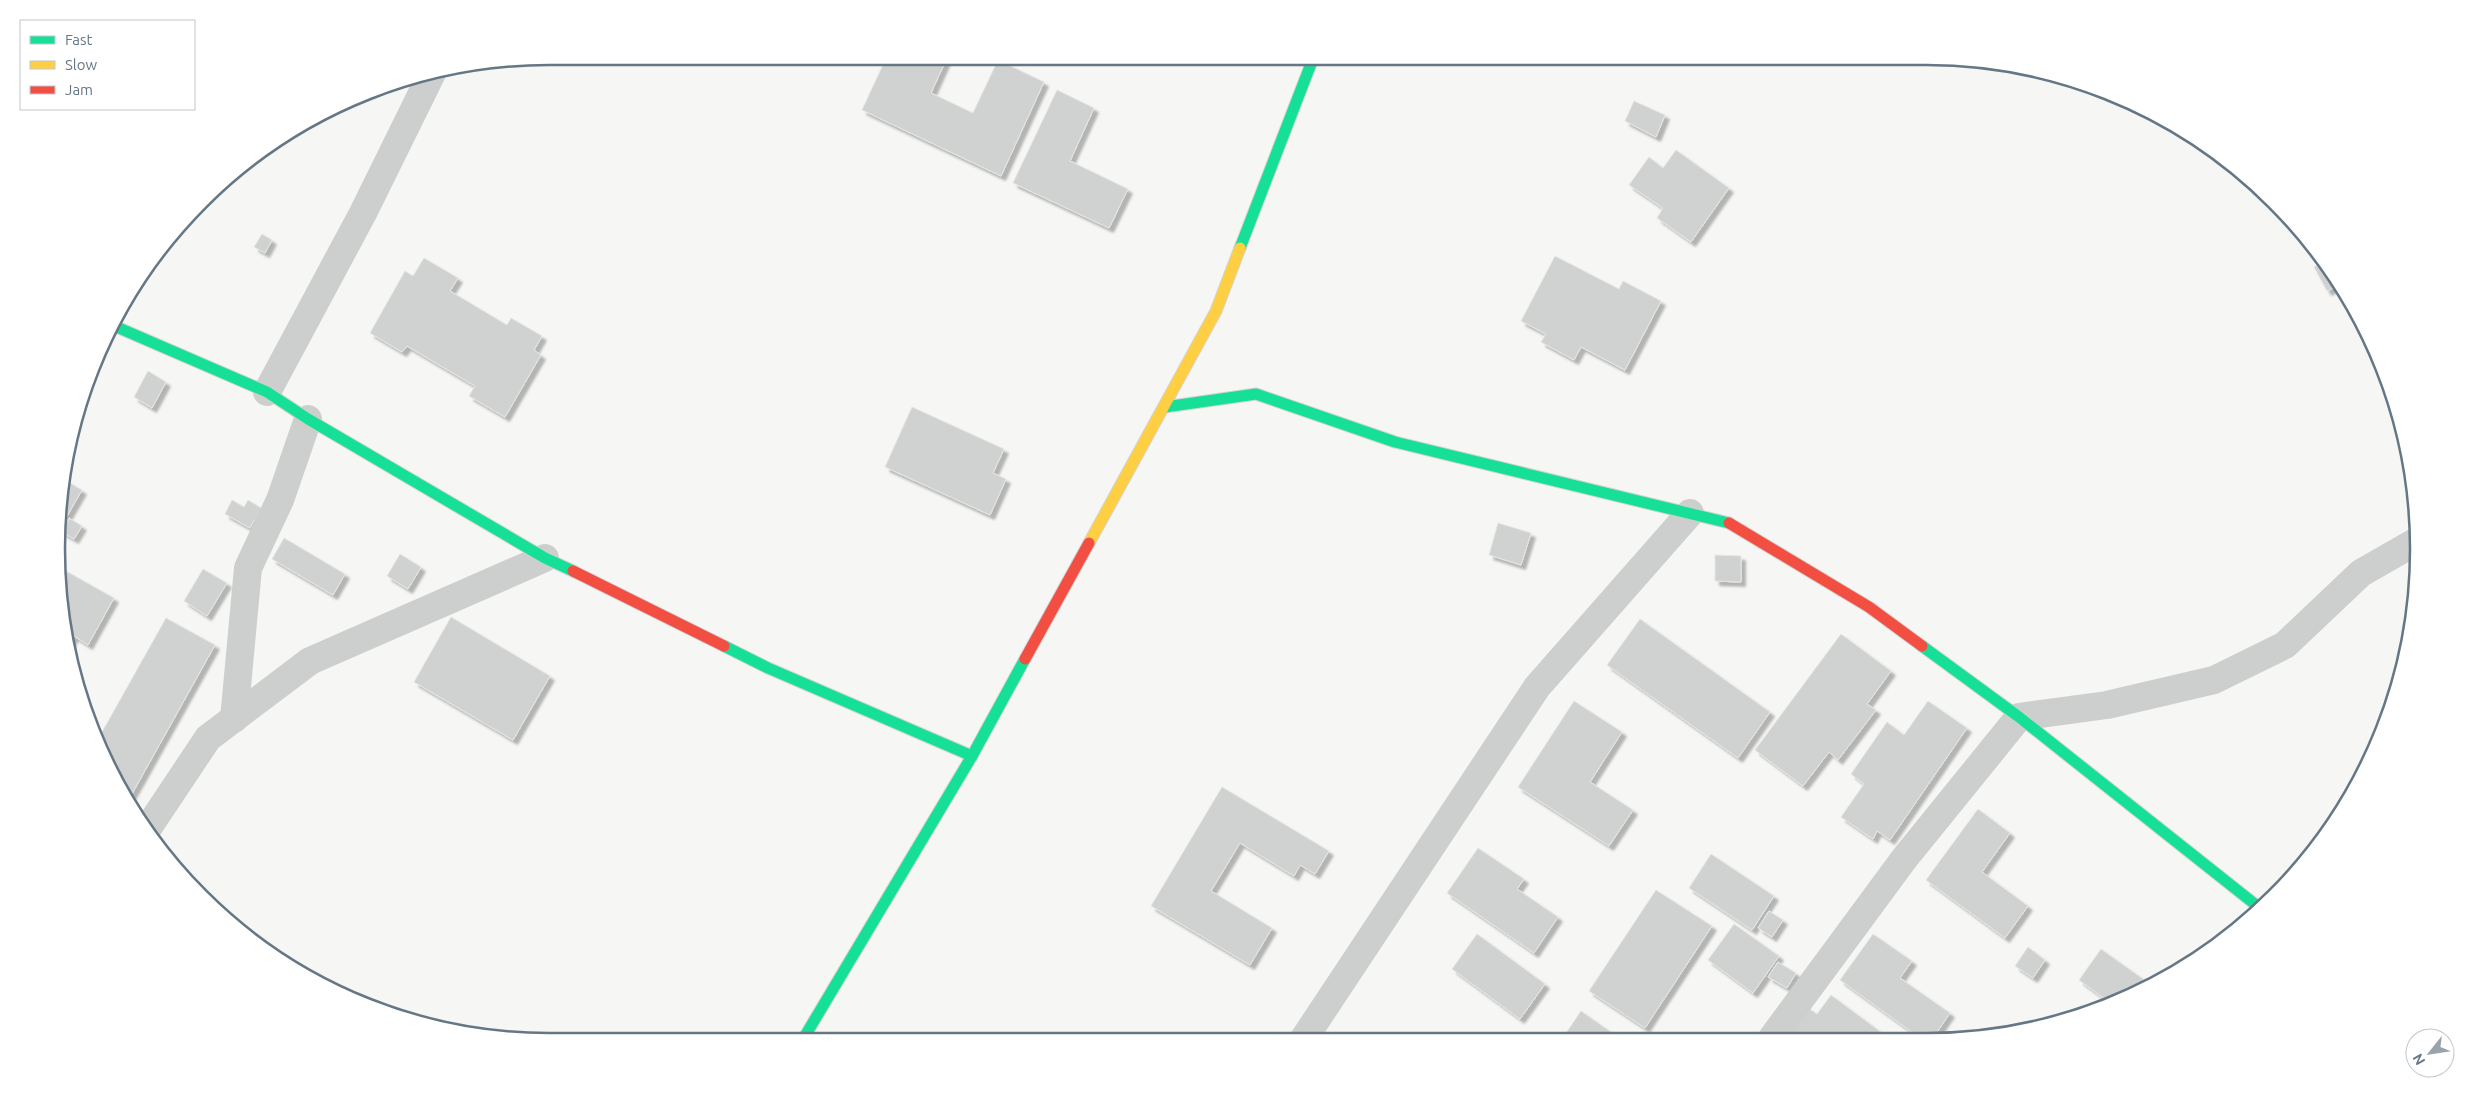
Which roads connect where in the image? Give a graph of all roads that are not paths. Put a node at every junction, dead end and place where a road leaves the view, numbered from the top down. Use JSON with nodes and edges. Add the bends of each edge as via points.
{"nodes":[{"id":1,"x":1311,"y":65,"type":"edge"},
{"id":2,"x":428,"y":80,"type":"edge"},
{"id":3,"x":119,"y":328,"type":"edge"},
{"id":4,"x":267,"y":392,"type":"junction"},
{"id":5,"x":1165,"y":407,"type":"junction"},
{"id":6,"x":308,"y":419,"type":"junction"},
{"id":7,"x":1690,"y":513,"type":"junction"},
{"id":8,"x":2410,"y":545,"type":"edge"},
{"id":9,"x":545,"y":558,"type":"junction"},
{"id":10,"x":2020,"y":717,"type":"junction"},
{"id":11,"x":234,"y":719,"type":"junction"},
{"id":12,"x":972,"y":756,"type":"junction"},
{"id":13,"x":151,"y":824,"type":"edge"},
{"id":14,"x":2255,"y":904,"type":"edge"},
{"id":15,"x":807,"y":1033,"type":"edge"},
{"id":16,"x":1309,"y":1033,"type":"edge"},
{"id":17,"x":1776,"y":1033,"type":"edge"}],
"edges":[{"from":1,"to":5,"type":"street","via":[[1216,311]]},
{"from":2,"to":4,"type":"street","via":[[363,213]]},
{"from":3,"to":4,"type":"street"},
{"from":4,"to":6,"type":"street"},
{"from":5,"to":7,"type":"street","via":[[1256,394],[1395,442]]},
{"from":5,"to":12,"type":"street"},
{"from":6,"to":9,"type":"street"},
{"from":6,"to":11,"type":"street","via":[[280,500],[248,568]]},
{"from":7,"to":10,"type":"street","via":[[1728,522],[1868,607]]},
{"from":7,"to":16,"type":"street","via":[[1537,688]]},
{"from":8,"to":10,"type":"street","via":[[2361,573],[2285,645],[2214,680],[2107,705]]},
{"from":9,"to":11,"type":"street","via":[[310,661]]},
{"from":9,"to":12,"type":"street","via":[[768,668]]},
{"from":10,"to":14,"type":"street"},
{"from":10,"to":17,"type":"street","via":[[1904,859]]},
{"from":11,"to":13,"type":"street","via":[[208,738]]},
{"from":12,"to":15,"type":"street"}]}
